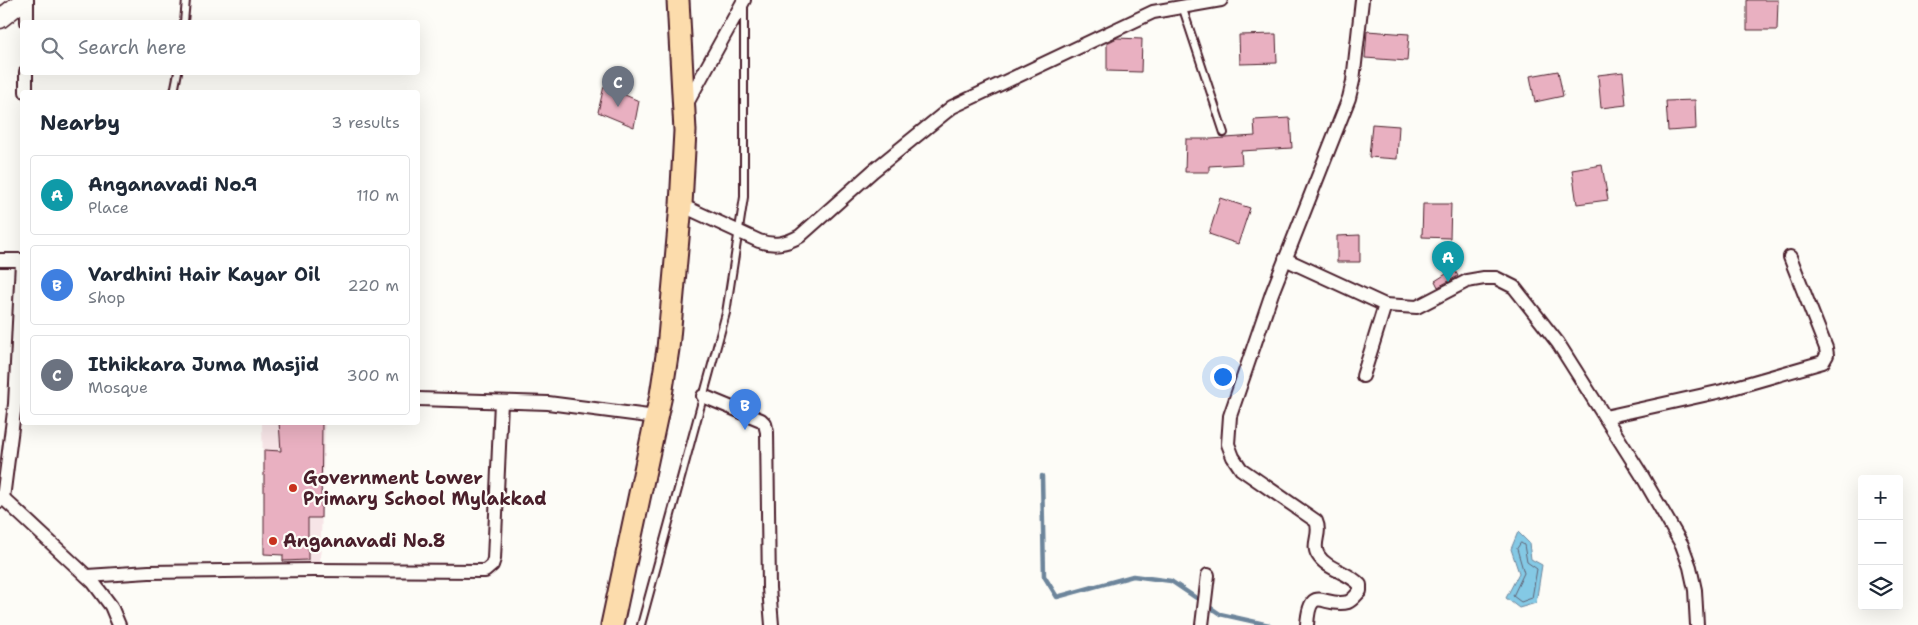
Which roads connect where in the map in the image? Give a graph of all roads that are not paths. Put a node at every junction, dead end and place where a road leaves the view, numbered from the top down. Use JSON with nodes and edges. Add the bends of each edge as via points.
{"nodes":[{"id":1,"x":26,"y":0,"type":"edge"},
{"id":2,"x":186,"y":0,"type":"edge"},
{"id":3,"x":678,"y":0,"type":"edge"},
{"id":4,"x":744,"y":0,"type":"edge"},
{"id":5,"x":1221,"y":0,"type":"edge"},
{"id":6,"x":1362,"y":0,"type":"edge"},
{"id":7,"x":1182,"y":6,"type":"junction"},
{"id":8,"x":0,"y":19,"type":"edge"},
{"id":9,"x":27,"y":20,"type":"edge"},
{"id":10,"x":184,"y":20,"type":"edge"},
{"id":11,"x":26,"y":75,"type":"edge"},
{"id":12,"x":177,"y":75,"type":"edge"},
{"id":13,"x":26,"y":90,"type":"edge"},
{"id":14,"x":174,"y":90,"type":"edge"},
{"id":15,"x":685,"y":106,"type":"junction"},
{"id":16,"x":1224,"y":132,"type":"dead end"},
{"id":17,"x":682,"y":205,"type":"junction"},
{"id":18,"x":739,"y":232,"type":"junction"},
{"id":19,"x":1790,"y":257,"type":"dead end"},
{"id":20,"x":1285,"y":259,"type":"junction"},
{"id":21,"x":0,"y":260,"type":"edge"},
{"id":22,"x":20,"y":261,"type":"edge"},
{"id":23,"x":1385,"y":304,"type":"junction"},
{"id":24,"x":20,"y":356,"type":"edge"},
{"id":25,"x":1363,"y":376,"type":"dead end"},
{"id":26,"x":703,"y":396,"type":"junction"},
{"id":27,"x":420,"y":400,"type":"edge"},
{"id":28,"x":501,"y":402,"type":"junction"},
{"id":29,"x":19,"y":404,"type":"edge"},
{"id":30,"x":1605,"y":417,"type":"junction"},
{"id":31,"x":656,"y":418,"type":"junction"},
{"id":32,"x":2,"y":499,"type":"edge"},
{"id":33,"x":1208,"y":575,"type":"dead end"},
{"id":34,"x":87,"y":576,"type":"junction"},
{"id":35,"x":119,"y":625,"type":"edge"},
{"id":36,"x":612,"y":625,"type":"edge"},
{"id":37,"x":641,"y":625,"type":"edge"},
{"id":38,"x":772,"y":625,"type":"edge"},
{"id":39,"x":1202,"y":625,"type":"edge"},
{"id":40,"x":1307,"y":625,"type":"edge"},
{"id":41,"x":1697,"y":625,"type":"edge"}],
"edges":[{"from":1,"to":8,"type":"main road"},
{"from":1,"to":9,"type":"street"},
{"from":2,"to":10,"type":"lane"},
{"from":3,"to":15,"type":"highway"},
{"from":4,"to":15,"type":"street"},
{"from":4,"to":18,"type":"lane","via":[[744,197]]},
{"from":5,"to":7,"type":"street"},
{"from":6,"to":20,"type":"street","via":[[1349,98]]},
{"from":7,"to":16,"type":"lane"},
{"from":7,"to":18,"type":"street","via":[[1142,16],[952,107],[794,240],[770,244]]},
{"from":11,"to":13,"type":"street"},
{"from":12,"to":14,"type":"lane"},
{"from":15,"to":17,"type":"highway"},
{"from":17,"to":18,"type":"street"},
{"from":17,"to":31,"type":"highway","via":[[668,349]]},
{"from":18,"to":26,"type":"lane","via":[[726,313]]},
{"from":19,"to":30,"type":"street","via":[[1826,348],[1823,362],[1722,391]]},
{"from":20,"to":23,"type":"street"},
{"from":20,"to":40,"type":"street","via":[[1230,416],[1228,444],[1240,469],[1316,521],[1319,528],[1315,548],[1319,557],[1360,585],[1360,591],[1350,601],[1313,602],[1309,607]]},
{"from":21,"to":22,"type":"street"},
{"from":23,"to":25,"type":"street"},
{"from":23,"to":30,"type":"street","via":[[1417,307],[1466,281],[1484,278],[1496,278],[1514,287],[1558,343]]},
{"from":24,"to":29,"type":"street"},
{"from":26,"to":37,"type":"lane"},
{"from":26,"to":38,"type":"street","via":[[765,424]]},
{"from":27,"to":28,"type":"street"},
{"from":28,"to":31,"type":"street","via":[[548,403]]},
{"from":28,"to":34,"type":"street","via":[[494,560],[486,570],[149,572]]},
{"from":29,"to":32,"type":"street"},
{"from":30,"to":41,"type":"street","via":[[1682,545],[1695,590]]},
{"from":31,"to":36,"type":"highway"},
{"from":32,"to":34,"type":"street"},
{"from":33,"to":39,"type":"street"},
{"from":34,"to":35,"type":"street","via":[[111,606]]}]}
